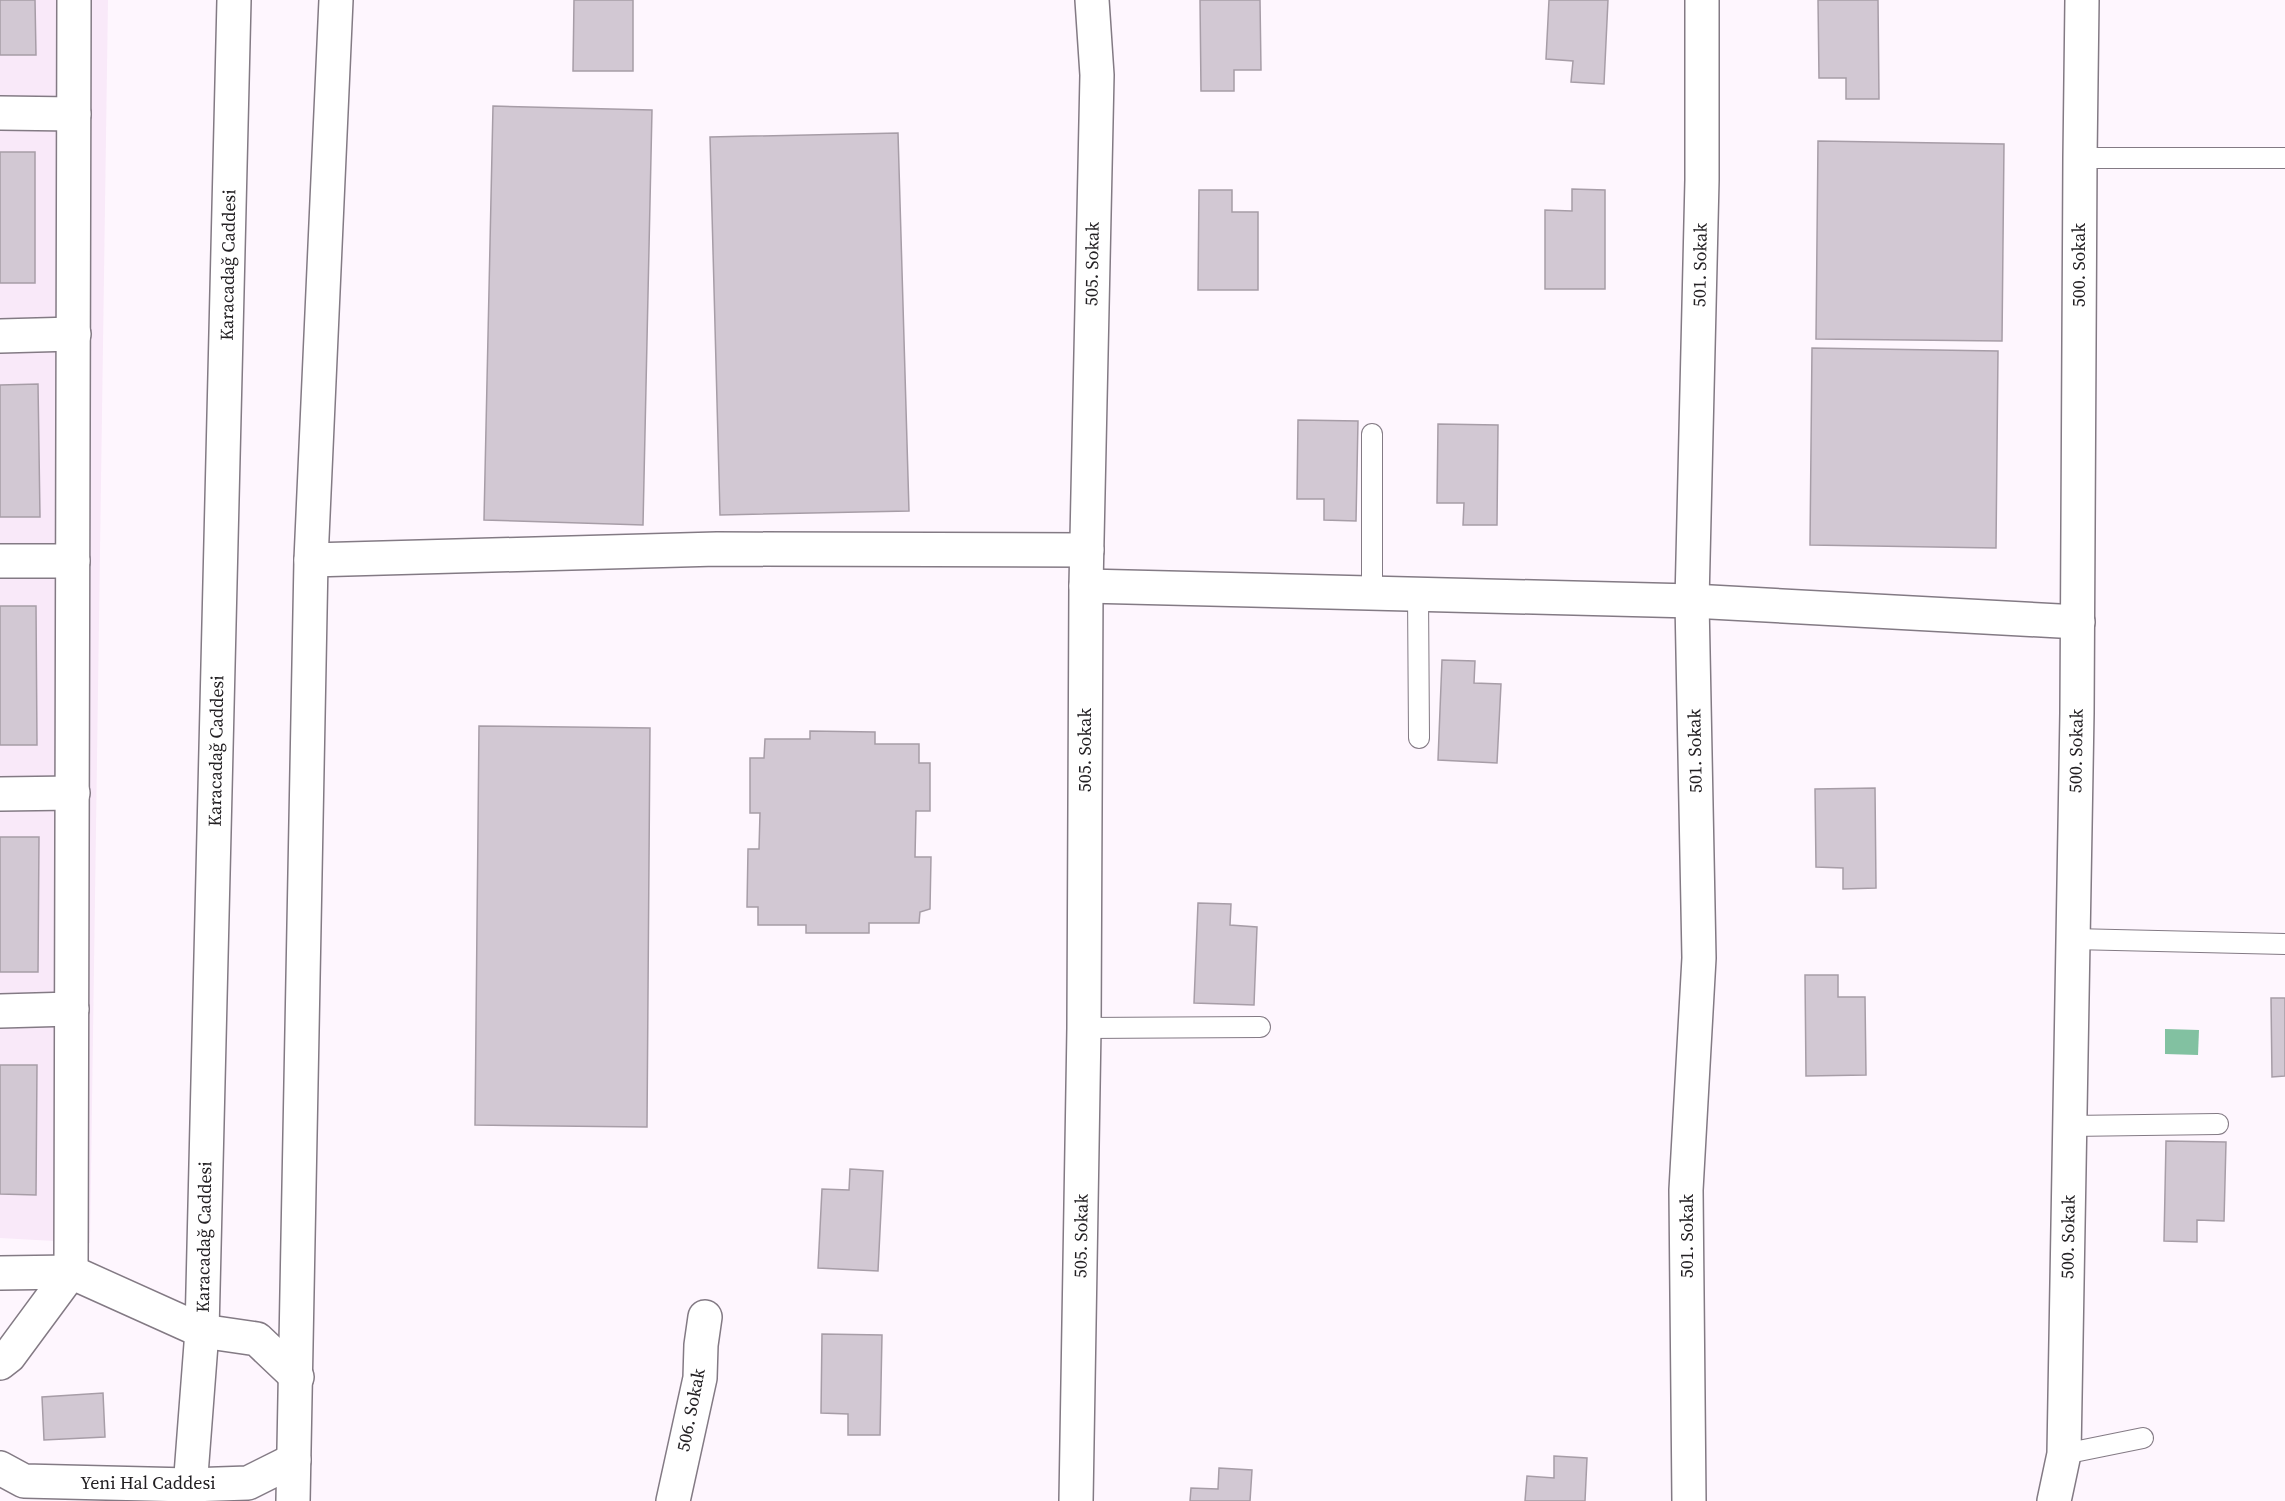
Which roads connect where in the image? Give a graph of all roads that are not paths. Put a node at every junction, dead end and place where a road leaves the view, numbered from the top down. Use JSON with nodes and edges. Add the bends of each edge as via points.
{"nodes":[{"id":1,"x":74,"y":0,"type":"edge"},
{"id":2,"x":234,"y":0,"type":"edge"},
{"id":3,"x":336,"y":0,"type":"edge"},
{"id":4,"x":1092,"y":0,"type":"edge"},
{"id":5,"x":1702,"y":0,"type":"edge"},
{"id":6,"x":2082,"y":0,"type":"edge"},
{"id":7,"x":0,"y":113,"type":"edge"},
{"id":8,"x":74,"y":114,"type":"junction"},
{"id":9,"x":2080,"y":158,"type":"junction"},
{"id":10,"x":2285,"y":158,"type":"edge"},
{"id":11,"x":74,"y":334,"type":"junction"},
{"id":12,"x":0,"y":336,"type":"edge"},
{"id":13,"x":1372,"y":434,"type":"dead end"},
{"id":14,"x":1087,"y":550,"type":"junction"},
{"id":15,"x":311,"y":560,"type":"junction"},
{"id":16,"x":0,"y":561,"type":"edge"},
{"id":17,"x":73,"y":561,"type":"junction"},
{"id":18,"x":1086,"y":586,"type":"junction"},
{"id":19,"x":1372,"y":592,"type":"junction"},
{"id":20,"x":1418,"y":593,"type":"junction"},
{"id":21,"x":1692,"y":601,"type":"junction"},
{"id":22,"x":2078,"y":622,"type":"junction"},
{"id":23,"x":1419,"y":738,"type":"dead end"},
{"id":24,"x":73,"y":793,"type":"junction"},
{"id":25,"x":0,"y":794,"type":"edge"},
{"id":26,"x":2073,"y":939,"type":"junction"},
{"id":27,"x":2285,"y":944,"type":"edge"},
{"id":28,"x":72,"y":1009,"type":"junction"},
{"id":29,"x":0,"y":1011,"type":"edge"},
{"id":30,"x":1260,"y":1027,"type":"dead end"},
{"id":31,"x":1084,"y":1028,"type":"junction"},
{"id":32,"x":2218,"y":1124,"type":"dead end"},
{"id":33,"x":2070,"y":1126,"type":"junction"},
{"id":34,"x":71,"y":1272,"type":"junction"},
{"id":35,"x":0,"y":1273,"type":"edge"},
{"id":36,"x":705,"y":1317,"type":"dead end"},
{"id":37,"x":202,"y":1331,"type":"junction"},
{"id":38,"x":0,"y":1363,"type":"edge"},
{"id":39,"x":297,"y":1377,"type":"junction"},
{"id":40,"x":2143,"y":1438,"type":"dead end"},
{"id":41,"x":2064,"y":1455,"type":"junction"},
{"id":42,"x":294,"y":1460,"type":"junction"},
{"id":43,"x":0,"y":1468,"type":"edge"},
{"id":44,"x":189,"y":1493,"type":"edge"},
{"id":45,"x":293,"y":1501,"type":"edge"},
{"id":46,"x":673,"y":1501,"type":"edge"},
{"id":47,"x":1076,"y":1501,"type":"edge"},
{"id":48,"x":1689,"y":1501,"type":"edge"},
{"id":49,"x":2054,"y":1501,"type":"edge"}],
"edges":[{"from":1,"to":8,"type":"main road"},
{"from":2,"to":37,"type":"main road","name":"Karacadağ Caddesi"},
{"from":3,"to":15,"type":"main road"},
{"from":4,"to":14,"type":"main road","name":"505. Sokak","via":[[1097,75]]},
{"from":5,"to":21,"type":"main road","name":"501. Sokak"},
{"from":6,"to":9,"type":"main road","name":"500. Sokak"},
{"from":7,"to":8,"type":"main road"},
{"from":8,"to":11,"type":"main road"},
{"from":9,"to":10,"type":"lane"},
{"from":9,"to":22,"type":"main road","name":"500. Sokak"},
{"from":11,"to":12,"type":"main road"},
{"from":11,"to":17,"type":"main road"},
{"from":13,"to":19,"type":"lane"},
{"from":14,"to":15,"type":"main road","via":[[717,549]]},
{"from":14,"to":18,"type":"main road","name":"505. Sokak"},
{"from":15,"to":39,"type":"main road"},
{"from":16,"to":17,"type":"main road"},
{"from":17,"to":24,"type":"main road"},
{"from":18,"to":19,"type":"main road"},
{"from":18,"to":31,"type":"main road","name":"505. Sokak"},
{"from":19,"to":20,"type":"main road"},
{"from":20,"to":21,"type":"main road"},
{"from":20,"to":23,"type":"lane"},
{"from":21,"to":22,"type":"main road"},
{"from":21,"to":48,"type":"main road","name":"501. Sokak","via":[[1699,958],[1686,1190]]},
{"from":22,"to":26,"type":"main road","name":"500. Sokak"},
{"from":24,"to":25,"type":"main road"},
{"from":24,"to":28,"type":"main road"},
{"from":26,"to":27,"type":"lane"},
{"from":26,"to":33,"type":"main road","name":"500. Sokak"},
{"from":28,"to":29,"type":"main road"},
{"from":28,"to":34,"type":"main road"},
{"from":30,"to":31,"type":"lane"},
{"from":31,"to":47,"type":"main road","name":"505. Sokak"},
{"from":32,"to":33,"type":"lane"},
{"from":33,"to":41,"type":"main road","name":"500. Sokak"},
{"from":34,"to":35,"type":"main road"},
{"from":34,"to":37,"type":"main road"},
{"from":34,"to":38,"type":"main road"},
{"from":36,"to":46,"type":"main road","name":"506. Sokak","via":[[700,1378]]},
{"from":37,"to":39,"type":"main road","via":[[257,1339]]},
{"from":37,"to":44,"type":"main road","name":"Karacadağ Caddesi"},
{"from":39,"to":42,"type":"main road"},
{"from":40,"to":41,"type":"lane"},
{"from":41,"to":49,"type":"main road","name":"500. Sokak"},
{"from":42,"to":44,"type":"main road","name":"Yeni Hal Caddesi","via":[[248,1483]]},
{"from":42,"to":45,"type":"main road"},
{"from":43,"to":44,"type":"main road","name":"Yeni Hal Caddesi","via":[[24,1481]]}]}
